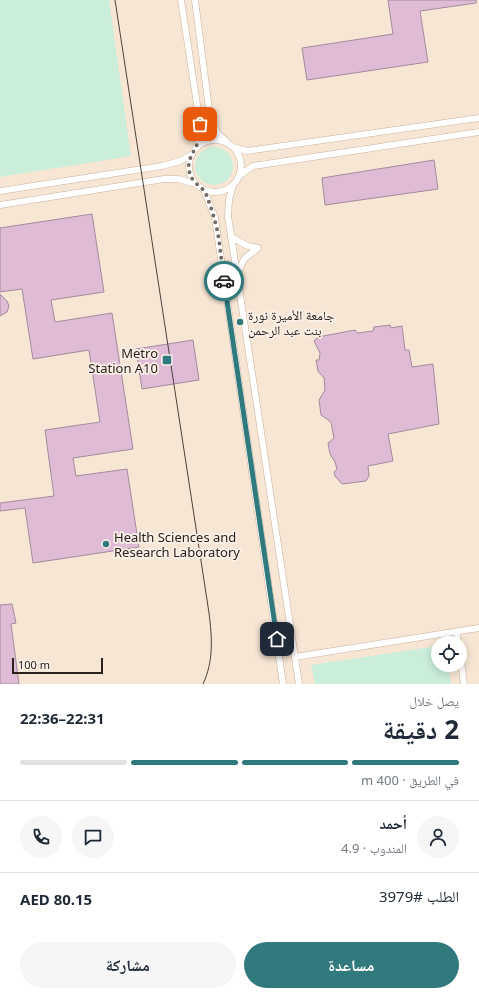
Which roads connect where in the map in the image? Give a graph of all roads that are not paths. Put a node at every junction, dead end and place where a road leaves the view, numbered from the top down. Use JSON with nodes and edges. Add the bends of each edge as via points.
{"nodes":[{"id":1,"x":181,"y":0,"type":"edge"},
{"id":2,"x":194,"y":0,"type":"edge"},
{"id":3,"x":479,"y":118,"type":"edge"},
{"id":4,"x":479,"y":132,"type":"edge"},
{"id":5,"x":231,"y":146,"type":"junction"},
{"id":6,"x":196,"y":147,"type":"junction"},
{"id":7,"x":190,"y":155,"type":"junction"},
{"id":8,"x":239,"y":176,"type":"junction"},
{"id":9,"x":196,"y":184,"type":"junction"},
{"id":10,"x":233,"y":185,"type":"junction"},
{"id":11,"x":204,"y":190,"type":"junction"},
{"id":12,"x":0,"y":191,"type":"edge"},
{"id":13,"x":0,"y":205,"type":"edge"},
{"id":14,"x":231,"y":237,"type":"junction"},
{"id":15,"x":237,"y":277,"type":"junction"},
{"id":16,"x":479,"y":628,"type":"edge"},
{"id":17,"x":457,"y":632,"type":"junction"},
{"id":18,"x":457,"y":636,"type":"edge"},
{"id":19,"x":295,"y":657,"type":"junction"},
{"id":20,"x":462,"y":672,"type":"edge"},
{"id":21,"x":284,"y":684,"type":"edge"},
{"id":22,"x":299,"y":684,"type":"edge"},
{"id":23,"x":464,"y":684,"type":"edge"}],
"edges":[{"from":1,"to":6,"type":"street","via":[[200,124],[200,137]]},
{"from":2,"to":5,"type":"street","via":[[210,117],[218,134]]},
{"from":3,"to":5,"type":"street","via":[[247,151]]},
{"from":4,"to":8,"type":"street","via":[[253,166]]},
{"from":5,"to":6,"type":"street","via":[[221,140],[212,140]]},
{"from":5,"to":8,"type":"street","via":[[241,161]]},
{"from":6,"to":7,"type":"street"},
{"from":7,"to":9,"type":"street","via":[[189,170]]},
{"from":7,"to":12,"type":"street","via":[[162,166]]},
{"from":8,"to":10,"type":"street"},
{"from":9,"to":11,"type":"street"},
{"from":9,"to":13,"type":"street","via":[[178,179],[164,179]]},
{"from":10,"to":11,"type":"street","via":[[220,192]]},
{"from":10,"to":14,"type":"street","via":[[228,216]]},
{"from":11,"to":21,"type":"street","via":[[214,218]]},
{"from":14,"to":15,"type":"street"},
{"from":14,"to":15,"type":"street","via":[[258,248],[244,259]]},
{"from":15,"to":19,"type":"street"},
{"from":16,"to":17,"type":"street"},
{"from":17,"to":18,"type":"street"},
{"from":17,"to":19,"type":"street"},
{"from":19,"to":22,"type":"street"},
{"from":20,"to":23,"type":"street"}]}
